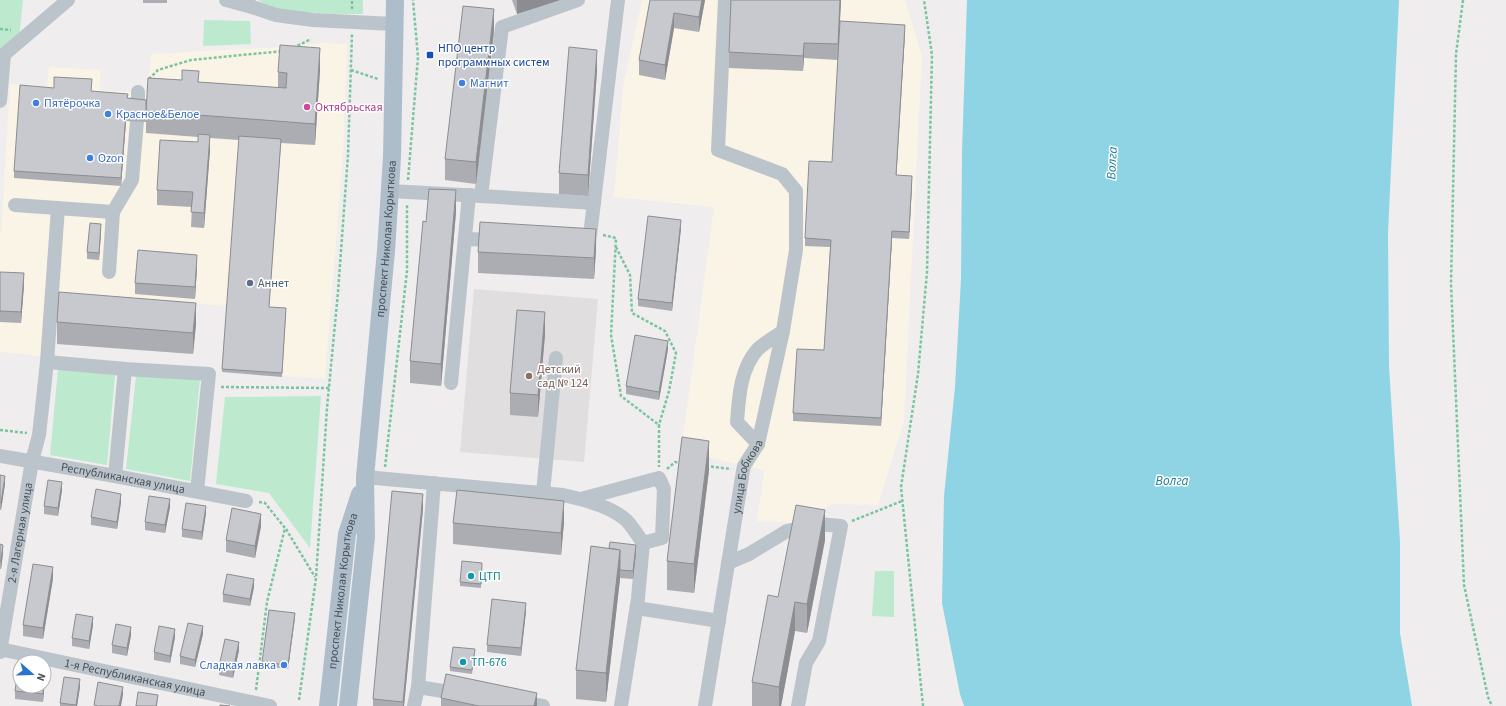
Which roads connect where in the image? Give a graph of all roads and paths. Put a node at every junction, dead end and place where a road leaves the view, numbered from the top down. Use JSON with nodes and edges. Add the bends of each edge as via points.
{"nodes":[{"id":1,"x":68,"y":0,"type":"edge"},
{"id":2,"x":226,"y":0,"type":"edge"},
{"id":3,"x":352,"y":0,"type":"edge"},
{"id":4,"x":394,"y":0,"type":"edge"},
{"id":5,"x":413,"y":0,"type":"edge"},
{"id":6,"x":578,"y":0,"type":"edge"},
{"id":7,"x":618,"y":0,"type":"edge"},
{"id":8,"x":725,"y":0,"type":"edge"},
{"id":9,"x":924,"y":0,"type":"edge"},
{"id":10,"x":1462,"y":1,"type":"edge"},
{"id":11,"x":249,"y":4,"type":"edge"},
{"id":12,"x":352,"y":21,"type":"junction"},
{"id":13,"x":394,"y":24,"type":"junction"},
{"id":14,"x":311,"y":39,"type":"dead end"},
{"id":15,"x":2,"y":57,"type":"edge"},
{"id":16,"x":351,"y":70,"type":"junction"},
{"id":17,"x":378,"y":79,"type":"dead end"},
{"id":18,"x":149,"y":80,"type":"edge"},
{"id":19,"x":138,"y":92,"type":"dead end"},
{"id":20,"x":0,"y":101,"type":"edge"},
{"id":21,"x":138,"y":107,"type":"edge"},
{"id":22,"x":137,"y":121,"type":"edge"},
{"id":23,"x":399,"y":191,"type":"junction"},
{"id":24,"x":475,"y":195,"type":"junction"},
{"id":25,"x":594,"y":203,"type":"junction"},
{"id":26,"x":15,"y":205,"type":"dead end"},
{"id":27,"x":58,"y":208,"type":"junction"},
{"id":28,"x":113,"y":212,"type":"junction"},
{"id":29,"x":590,"y":232,"type":"junction"},
{"id":30,"x":465,"y":239,"type":"junction"},
{"id":31,"x":511,"y":241,"type":"edge"},
{"id":32,"x":574,"y":243,"type":"edge"},
{"id":33,"x":616,"y":247,"type":"junction"},
{"id":34,"x":108,"y":272,"type":"dead end"},
{"id":35,"x":783,"y":331,"type":"junction"},
{"id":36,"x":556,"y":358,"type":"dead end"},
{"id":37,"x":47,"y":362,"type":"junction"},
{"id":38,"x":125,"y":369,"type":"junction"},
{"id":39,"x":451,"y":383,"type":"dead end"},
{"id":40,"x":207,"y":387,"type":"junction"},
{"id":41,"x":329,"y":388,"type":"junction"},
{"id":42,"x":659,"y":425,"type":"junction"},
{"id":43,"x":0,"y":430,"type":"edge"},
{"id":44,"x":39,"y":435,"type":"junction"},
{"id":45,"x":758,"y":444,"type":"junction"},
{"id":46,"x":0,"y":456,"type":"edge"},
{"id":47,"x":32,"y":461,"type":"junction"},
{"id":48,"x":682,"y":463,"type":"edge"},
{"id":49,"x":705,"y":466,"type":"edge"},
{"id":50,"x":743,"y":468,"type":"junction"},
{"id":51,"x":115,"y":476,"type":"junction"},
{"id":52,"x":365,"y":477,"type":"junction"},
{"id":53,"x":659,"y":478,"type":"junction"},
{"id":54,"x":384,"y":479,"type":"junction"},
{"id":55,"x":434,"y":483,"type":"junction"},
{"id":56,"x":196,"y":491,"type":"junction"},
{"id":57,"x":543,"y":493,"type":"junction"},
{"id":58,"x":581,"y":499,"type":"junction"},
{"id":59,"x":246,"y":501,"type":"joint"},
{"id":60,"x":902,"y":501,"type":"junction"},
{"id":61,"x":841,"y":526,"type":"junction"},
{"id":62,"x":285,"y":528,"type":"junction"},
{"id":63,"x":643,"y":543,"type":"junction"},
{"id":64,"x":728,"y":563,"type":"junction"},
{"id":65,"x":316,"y":578,"type":"junction"},
{"id":66,"x":637,"y":608,"type":"junction"},
{"id":67,"x":719,"y":621,"type":"junction"},
{"id":68,"x":0,"y":650,"type":"edge"},
{"id":69,"x":418,"y":687,"type":"junction"},
{"id":70,"x":473,"y":695,"type":"edge"},
{"id":71,"x":299,"y":700,"type":"dead end"},
{"id":72,"x":504,"y":700,"type":"edge"},
{"id":73,"x":253,"y":704,"type":"edge"},
{"id":74,"x":270,"y":706,"type":"edge"},
{"id":75,"x":328,"y":706,"type":"edge"},
{"id":76,"x":348,"y":706,"type":"edge"},
{"id":77,"x":414,"y":706,"type":"edge"},
{"id":78,"x":542,"y":706,"type":"edge"},
{"id":79,"x":621,"y":706,"type":"edge"},
{"id":80,"x":705,"y":706,"type":"edge"},
{"id":81,"x":798,"y":706,"type":"edge"},
{"id":82,"x":923,"y":706,"type":"edge"},
{"id":83,"x":1492,"y":706,"type":"edge"}],
"edges":[{"from":1,"to":15,"type":"street"},
{"from":2,"to":11,"type":"street"},
{"from":3,"to":12,"type":"path"},
{"from":4,"to":13,"type":"main road","name":"проспект Николая Корыткова"},
{"from":5,"to":23,"type":"path","via":[[418,57]]},
{"from":6,"to":24,"type":"street","via":[[502,26]]},
{"from":7,"to":25,"type":"street"},
{"from":8,"to":35,"type":"street","name":"улица Бобкова","via":[[718,150],[782,174],[796,191],[796,250]]},
{"from":9,"to":60,"type":"path","via":[[932,55],[927,272],[918,374],[901,486]]},
{"from":10,"to":83,"type":"path","via":[[1456,54],[1451,284],[1464,585]]},
{"from":11,"to":12,"type":"street","via":[[276,15],[313,20]]},
{"from":12,"to":13,"type":"street"},
{"from":12,"to":16,"type":"path"},
{"from":13,"to":23,"type":"main road","name":"проспект Николая Корыткова"},
{"from":14,"to":18,"type":"path","via":[[288,50],[191,60],[158,70]]},
{"from":15,"to":20,"type":"street"},
{"from":16,"to":17,"type":"path"},
{"from":16,"to":41,"type":"path","via":[[348,155]]},
{"from":19,"to":21,"type":"street"},
{"from":22,"to":28,"type":"street","via":[[132,180]]},
{"from":23,"to":24,"type":"street"},
{"from":23,"to":52,"type":"main road","name":"проспект Николая Корыткова","via":[[386,251]]},
{"from":23,"to":54,"type":"path","via":[[407,270]]},
{"from":24,"to":25,"type":"street"},
{"from":24,"to":30,"type":"street"},
{"from":25,"to":29,"type":"street"},
{"from":26,"to":27,"type":"street"},
{"from":27,"to":28,"type":"street"},
{"from":27,"to":37,"type":"street","name":"2-я Лагерная улица"},
{"from":28,"to":34,"type":"street"},
{"from":29,"to":32,"type":"street","via":[[589,244]]},
{"from":29,"to":33,"type":"path","via":[[616,238]]},
{"from":30,"to":31,"type":"street"},
{"from":30,"to":39,"type":"street"},
{"from":33,"to":42,"type":"path","via":[[611,335],[621,396]]},
{"from":33,"to":42,"type":"path","via":[[630,275],[632,312],[665,331],[676,354]]},
{"from":35,"to":45,"type":"street","name":"улица Бобкова"},
{"from":35,"to":45,"type":"street","via":[[758,349],[745,369],[737,422]]},
{"from":36,"to":57,"type":"street"},
{"from":37,"to":38,"type":"street"},
{"from":37,"to":44,"type":"street","name":"2-я Лагерная улица"},
{"from":38,"to":40,"type":"street","via":[[209,374]]},
{"from":38,"to":51,"type":"street"},
{"from":40,"to":41,"type":"path"},
{"from":40,"to":56,"type":"street"},
{"from":41,"to":65,"type":"path"},
{"from":42,"to":53,"type":"path"},
{"from":43,"to":44,"type":"path"},
{"from":44,"to":47,"type":"street","name":"2-я Лагерная улица"},
{"from":45,"to":50,"type":"street","name":"улица Бобкова"},
{"from":46,"to":47,"type":"street","name":"Республиканская улица"},
{"from":47,"to":51,"type":"street","name":"Республиканская улица"},
{"from":47,"to":68,"type":"street","name":"2-я Лагерная улица"},
{"from":48,"to":53,"type":"path","via":[[675,462]]},
{"from":49,"to":50,"type":"path"},
{"from":50,"to":64,"type":"street","name":"улица Бобкова"},
{"from":51,"to":56,"type":"street","name":"Республиканская улица"},
{"from":52,"to":54,"type":"street"},
{"from":52,"to":75,"type":"main road","name":"проспект Николая Корыткова","via":[[347,534]]},
{"from":52,"to":76,"type":"main road","name":"проспект Николая Корыткова","via":[[366,537]]},
{"from":53,"to":58,"type":"street"},
{"from":53,"to":63,"type":"street","via":[[664,489],[662,538]]},
{"from":54,"to":55,"type":"street"},
{"from":55,"to":57,"type":"street"},
{"from":55,"to":69,"type":"street"},
{"from":56,"to":59,"type":"street","name":"Республиканская улица"},
{"from":57,"to":58,"type":"street"},
{"from":58,"to":63,"type":"street","via":[[614,512],[626,520]]},
{"from":59,"to":62,"type":"path","via":[[265,503]]},
{"from":60,"to":61,"type":"path"},
{"from":60,"to":82,"type":"path"},
{"from":61,"to":64,"type":"street","via":[[818,524],[787,531],[749,554]]},
{"from":61,"to":81,"type":"street","via":[[819,641],[806,663]]},
{"from":62,"to":65,"type":"path"},
{"from":62,"to":73,"type":"path","via":[[267,602],[258,683]]},
{"from":63,"to":66,"type":"street"},
{"from":64,"to":67,"type":"street","name":"улица Бобкова"},
{"from":65,"to":71,"type":"path"},
{"from":66,"to":67,"type":"street"},
{"from":66,"to":79,"type":"street"},
{"from":67,"to":80,"type":"street","name":"улица Бобкова"},
{"from":68,"to":73,"type":"street","name":"1-я Республиканская улица"},
{"from":69,"to":70,"type":"street"},
{"from":69,"to":77,"type":"street"},
{"from":72,"to":78,"type":"street"},
{"from":73,"to":74,"type":"street","name":"1-я Республиканская улица"}]}
